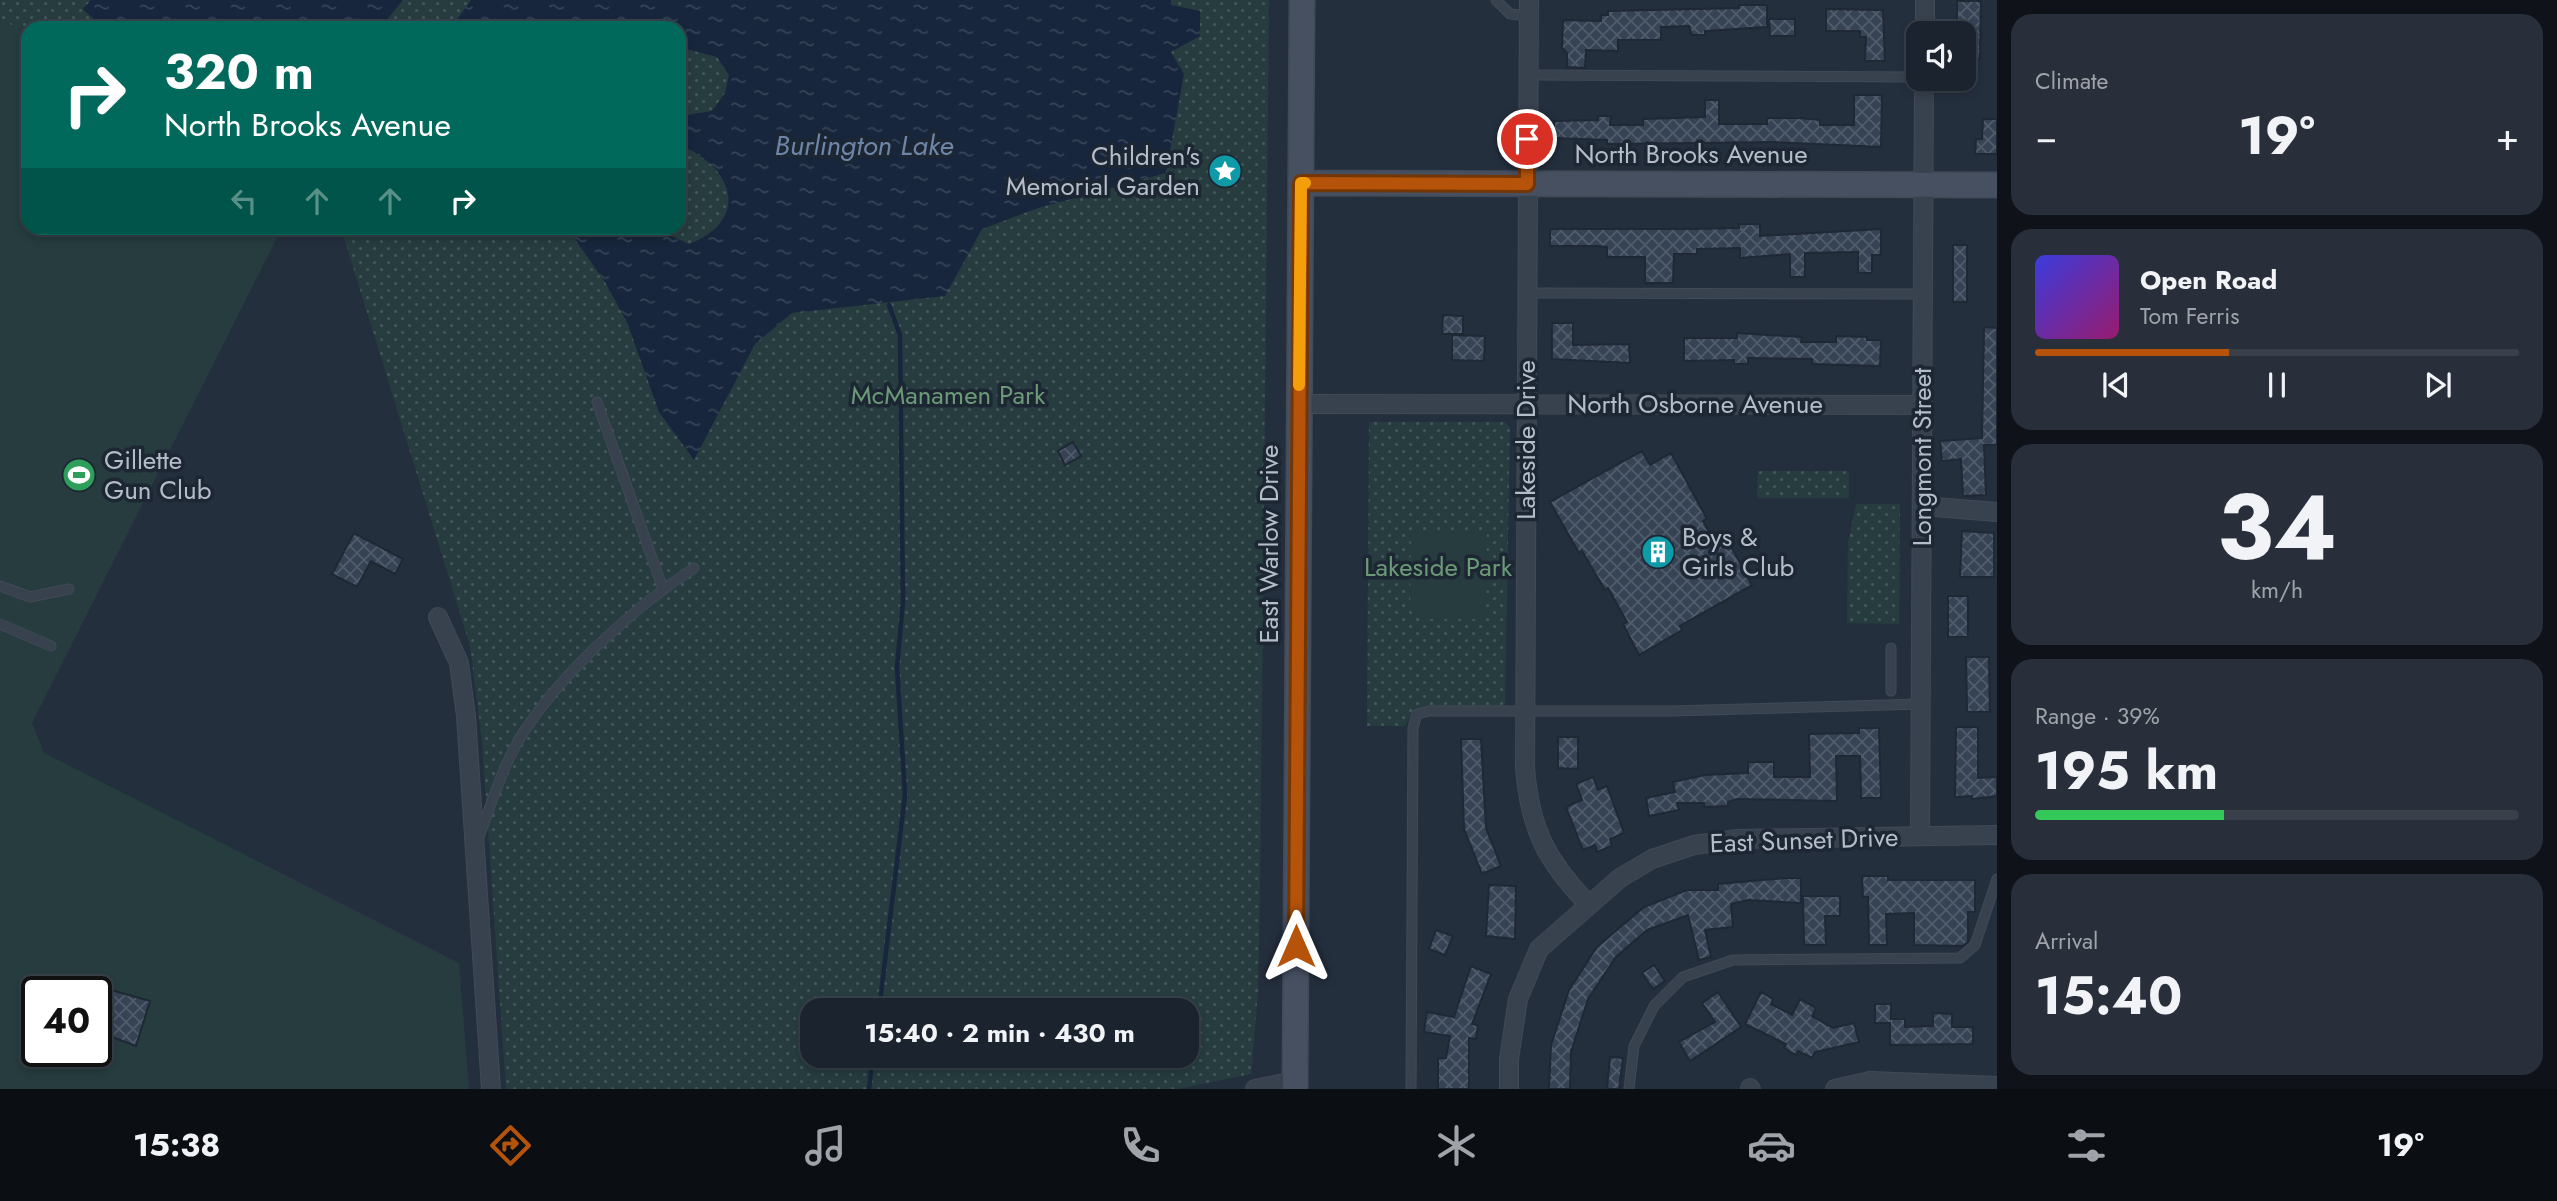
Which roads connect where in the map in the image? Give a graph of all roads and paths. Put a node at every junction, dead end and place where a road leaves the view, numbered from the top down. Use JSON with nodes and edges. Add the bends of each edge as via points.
{"nodes":[{"id":1,"x":1302,"y":0,"type":"edge"},
{"id":2,"x":1496,"y":0,"type":"edge"},
{"id":3,"x":1925,"y":0,"type":"edge"},
{"id":4,"x":1529,"y":8,"type":"edge"},
{"id":5,"x":1924,"y":21,"type":"edge"},
{"id":6,"x":1527,"y":75,"type":"junction"},
{"id":7,"x":1906,"y":77,"type":"edge"},
{"id":8,"x":1924,"y":91,"type":"edge"},
{"id":9,"x":1301,"y":183,"type":"junction"},
{"id":10,"x":1527,"y":184,"type":"junction"},
{"id":11,"x":1924,"y":185,"type":"junction"},
{"id":12,"x":1997,"y":185,"type":"edge"},
{"id":13,"x":1527,"y":293,"type":"junction"},
{"id":14,"x":1923,"y":294,"type":"junction"},
{"id":15,"x":597,"y":402,"type":"dead end"},
{"id":16,"x":1299,"y":404,"type":"junction"},
{"id":17,"x":1527,"y":404,"type":"junction"},
{"id":18,"x":1923,"y":405,"type":"junction"},
{"id":19,"x":1922,"y":506,"type":"junction"},
{"id":20,"x":1997,"y":512,"type":"edge"},
{"id":21,"x":694,"y":568,"type":"dead end"},
{"id":22,"x":0,"y":586,"type":"edge"},
{"id":23,"x":69,"y":589,"type":"dead end"},
{"id":24,"x":663,"y":589,"type":"junction"},
{"id":25,"x":438,"y":617,"type":"dead end"},
{"id":26,"x":0,"y":624,"type":"edge"},
{"id":27,"x":51,"y":646,"type":"dead end"},
{"id":28,"x":1891,"y":648,"type":"dead end"},
{"id":29,"x":1891,"y":691,"type":"dead end"},
{"id":30,"x":1921,"y":705,"type":"junction"},
{"id":31,"x":1525,"y":711,"type":"junction"},
{"id":32,"x":1997,"y":835,"type":"edge"},
{"id":33,"x":1920,"y":836,"type":"junction"},
{"id":34,"x":474,"y":852,"type":"junction"},
{"id":35,"x":1997,"y":880,"type":"edge"},
{"id":36,"x":1588,"y":904,"type":"junction"},
{"id":37,"x":1295,"y":1085,"type":"edge"},
{"id":38,"x":1919,"y":1085,"type":"edge"},
{"id":39,"x":1997,"y":1086,"type":"edge"},
{"id":40,"x":491,"y":1089,"type":"edge"},
{"id":41,"x":1255,"y":1089,"type":"edge"},
{"id":42,"x":1411,"y":1089,"type":"edge"},
{"id":43,"x":1509,"y":1089,"type":"edge"},
{"id":44,"x":1629,"y":1089,"type":"edge"},
{"id":45,"x":1835,"y":1089,"type":"edge"}],
"edges":[{"from":1,"to":9,"type":"street","name":"East Warlow Drive"},
{"from":2,"to":4,"type":"lane","via":[[1510,14]]},
{"from":3,"to":5,"type":"street"},
{"from":4,"to":6,"type":"street","name":"Lakeside Drive"},
{"from":6,"to":7,"type":"lane"},
{"from":6,"to":10,"type":"street","name":"Lakeside Drive"},
{"from":8,"to":11,"type":"street","name":"Longmont Street"},
{"from":9,"to":10,"type":"street","name":"North Brooks Avenue"},
{"from":9,"to":16,"type":"street","name":"East Warlow Drive"},
{"from":10,"to":11,"type":"street","name":"North Brooks Avenue"},
{"from":10,"to":13,"type":"street","name":"Lakeside Drive"},
{"from":11,"to":12,"type":"street","name":"North Brooks Avenue"},
{"from":11,"to":14,"type":"street","name":"Longmont Street"},
{"from":13,"to":14,"type":"lane"},
{"from":13,"to":17,"type":"street","name":"Lakeside Drive"},
{"from":14,"to":18,"type":"street","name":"Longmont Street"},
{"from":15,"to":24,"type":"lane"},
{"from":16,"to":17,"type":"street","name":"North Osborne Avenue"},
{"from":16,"to":37,"type":"street","name":"East Warlow Drive"},
{"from":17,"to":18,"type":"street","name":"North Osborne Avenue"},
{"from":17,"to":31,"type":"street","name":"Lakeside Drive"},
{"from":18,"to":19,"type":"street","name":"Longmont Street"},
{"from":19,"to":20,"type":"street"},
{"from":19,"to":30,"type":"street","name":"Longmont Street"},
{"from":21,"to":24,"type":"lane"},
{"from":22,"to":23,"type":"lane","via":[[30,597]]},
{"from":24,"to":34,"type":"lane","via":[[572,673],[526,728]]},
{"from":25,"to":34,"type":"street","via":[[459,663],[467,716]]},
{"from":26,"to":27,"type":"lane"},
{"from":28,"to":29,"type":"lane"},
{"from":30,"to":31,"type":"lane"},
{"from":30,"to":33,"type":"street","name":"Longmont Street"},
{"from":31,"to":36,"type":"street","name":"Lakeside Drive","via":[[1528,805],[1537,836],[1561,875]]},
{"from":31,"to":42,"type":"lane","via":[[1417,714],[1413,728]]},
{"from":32,"to":33,"type":"street","name":"East Sunset Drive"},
{"from":33,"to":36,"type":"street","name":"East Sunset Drive","via":[[1738,839],[1694,845],[1652,859]]},
{"from":34,"to":40,"type":"street"},
{"from":35,"to":44,"type":"lane","via":[[1975,945],[1960,958],[1733,960],[1683,977],[1654,1006],[1634,1046]]},
{"from":36,"to":43,"type":"street","name":"East Sunset Drive","via":[[1539,949],[1518,999]]},
{"from":37,"to":41,"type":"street"},
{"from":38,"to":39,"type":"street"},
{"from":38,"to":45,"type":"street","via":[[1870,1081]]}]}
